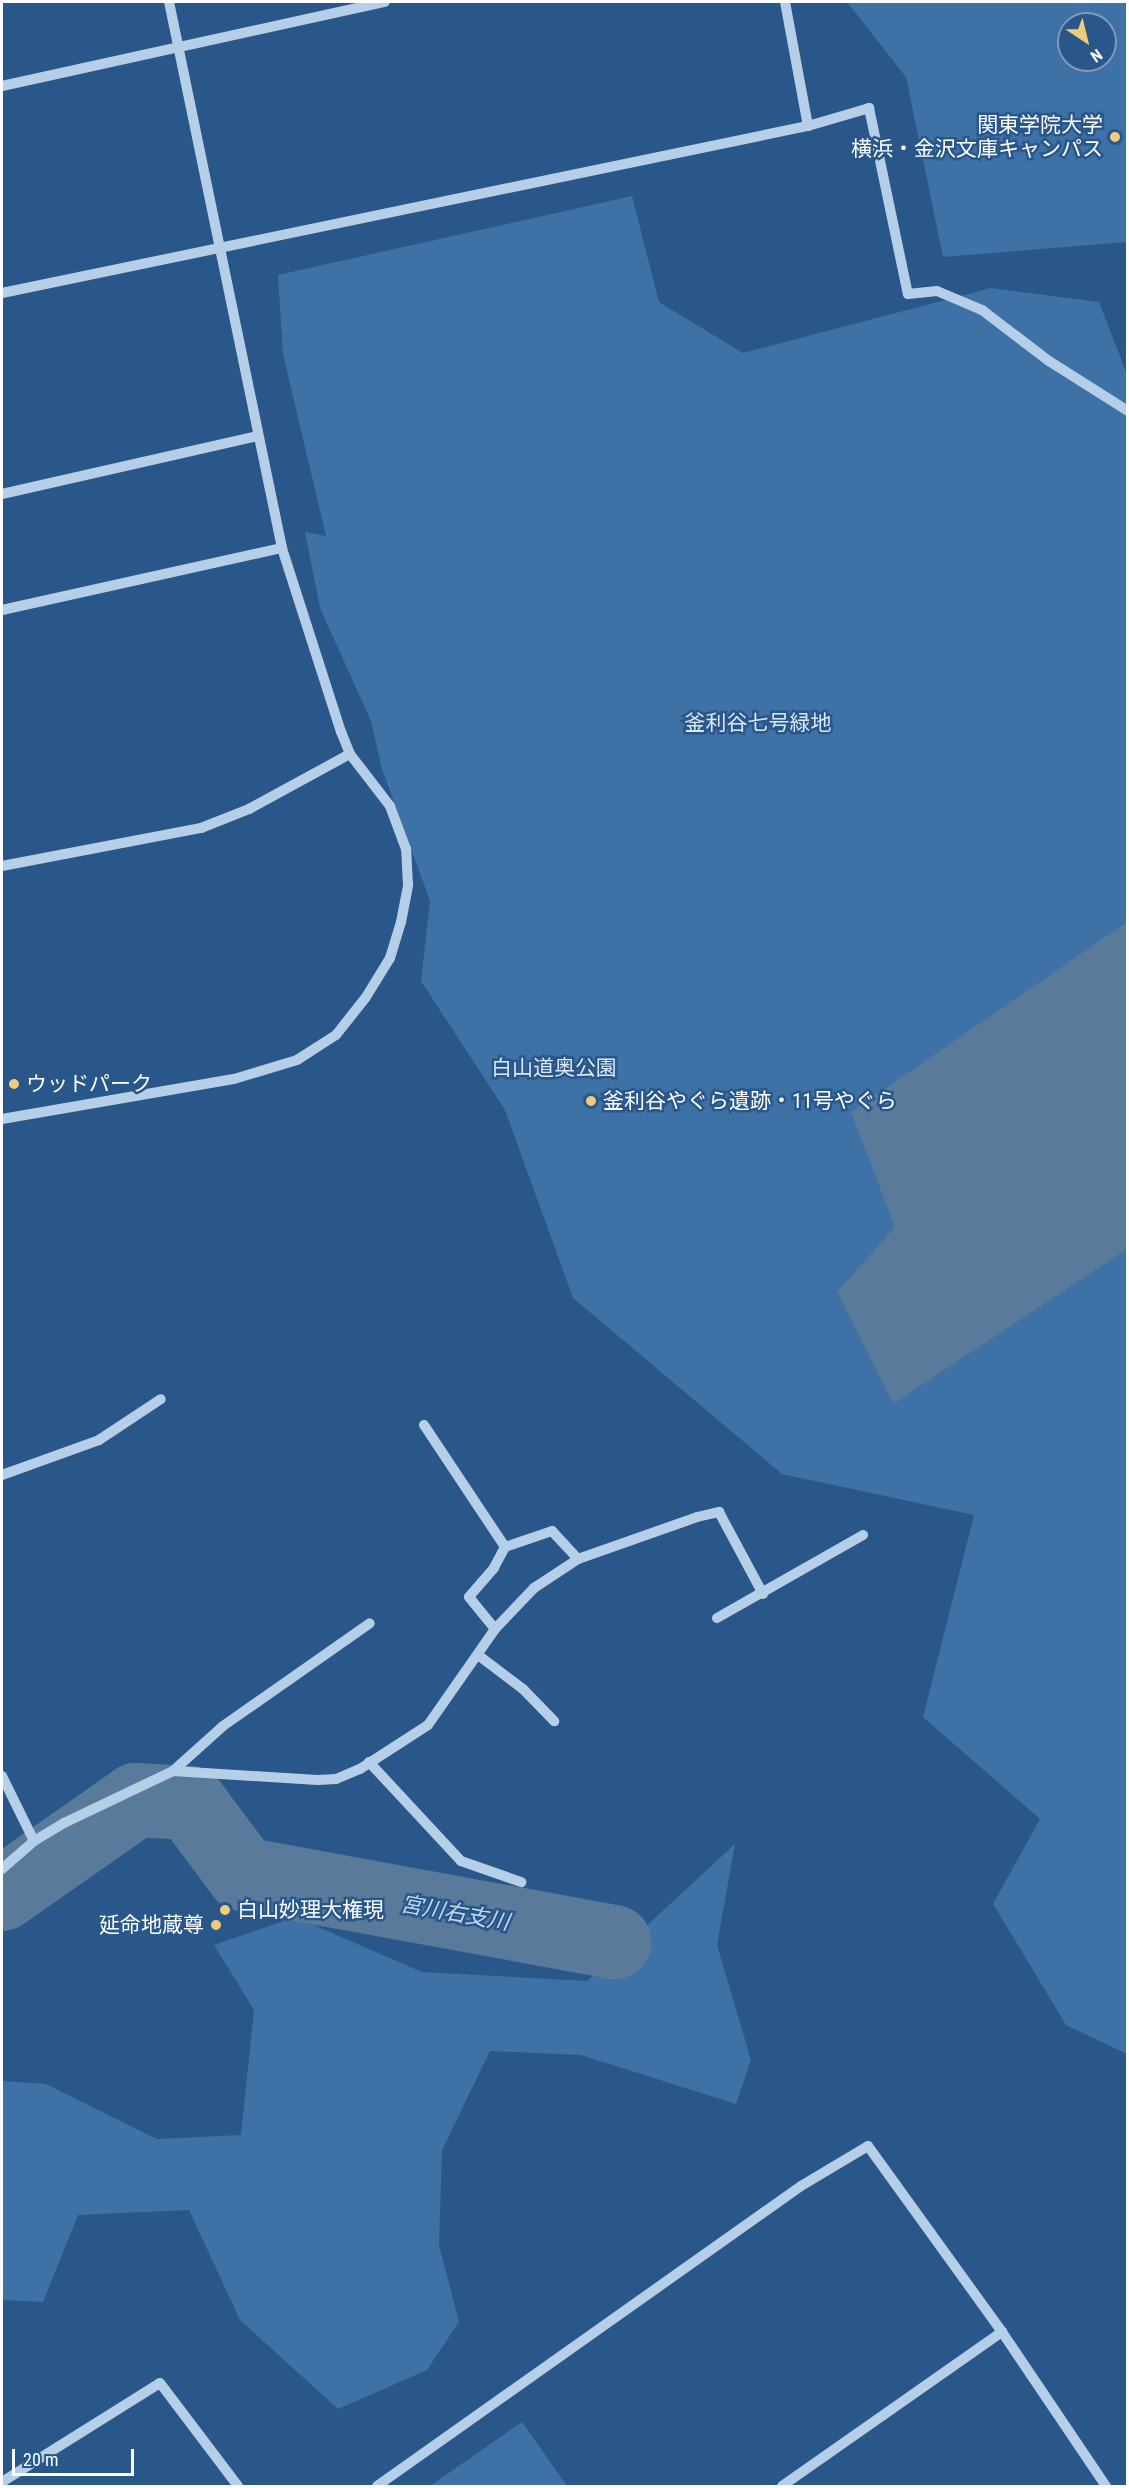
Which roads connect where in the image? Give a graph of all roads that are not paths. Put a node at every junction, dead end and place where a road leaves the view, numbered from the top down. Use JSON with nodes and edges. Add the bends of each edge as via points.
{"nodes":[{"id":1,"x":169,"y":2,"type":"edge"},
{"id":2,"x":385,"y":2,"type":"edge"},
{"id":3,"x":785,"y":2,"type":"edge"},
{"id":4,"x":179,"y":47,"type":"junction"},
{"id":5,"x":2,"y":86,"type":"edge"},
{"id":6,"x":808,"y":126,"type":"junction"},
{"id":7,"x":220,"y":247,"type":"junction"},
{"id":8,"x":2,"y":293,"type":"edge"},
{"id":9,"x":1128,"y":411,"type":"edge"},
{"id":10,"x":258,"y":436,"type":"junction"},
{"id":11,"x":2,"y":494,"type":"edge"},
{"id":12,"x":282,"y":548,"type":"junction"},
{"id":13,"x":2,"y":610,"type":"edge"},
{"id":14,"x":350,"y":754,"type":"junction"},
{"id":15,"x":2,"y":866,"type":"edge"},
{"id":16,"x":2,"y":1119,"type":"edge"},
{"id":17,"x":161,"y":1399,"type":"dead end"},
{"id":18,"x":424,"y":1425,"type":"dead end"},
{"id":19,"x":2,"y":1475,"type":"edge"},
{"id":20,"x":863,"y":1535,"type":"dead end"},
{"id":21,"x":505,"y":1547,"type":"junction"},
{"id":22,"x":578,"y":1559,"type":"junction"},
{"id":23,"x":763,"y":1594,"type":"junction"},
{"id":24,"x":717,"y":1618,"type":"dead end"},
{"id":25,"x":370,"y":1623,"type":"dead end"},
{"id":26,"x":495,"y":1629,"type":"junction"},
{"id":27,"x":478,"y":1654,"type":"junction"},
{"id":28,"x":554,"y":1721,"type":"dead end"},
{"id":29,"x":369,"y":1762,"type":"junction"},
{"id":30,"x":174,"y":1771,"type":"junction"},
{"id":31,"x":2,"y":1776,"type":"edge"},
{"id":32,"x":34,"y":1841,"type":"junction"},
{"id":33,"x":2,"y":1869,"type":"edge"},
{"id":34,"x":521,"y":1882,"type":"dead end"},
{"id":35,"x":1002,"y":2332,"type":"junction"},
{"id":36,"x":2,"y":2482,"type":"edge"},
{"id":37,"x":238,"y":2487,"type":"edge"},
{"id":38,"x":377,"y":2487,"type":"edge"},
{"id":39,"x":782,"y":2487,"type":"edge"},
{"id":40,"x":1106,"y":2487,"type":"edge"}],
"edges":[{"from":1,"to":4,"type":"street"},
{"from":2,"to":4,"type":"street"},
{"from":3,"to":6,"type":"street"},
{"from":4,"to":5,"type":"street"},
{"from":4,"to":7,"type":"street"},
{"from":6,"to":7,"type":"street"},
{"from":6,"to":9,"type":"street","via":[[870,108],[908,294],[938,291],[982,310],[1049,361]]},
{"from":7,"to":8,"type":"street"},
{"from":7,"to":10,"type":"street"},
{"from":10,"to":11,"type":"street"},
{"from":10,"to":12,"type":"street"},
{"from":12,"to":13,"type":"street"},
{"from":12,"to":14,"type":"street"},
{"from":14,"to":15,"type":"street","via":[[249,809],[201,828]]},
{"from":14,"to":16,"type":"street","via":[[390,806],[406,849],[408,885],[390,958],[336,1035],[297,1060],[234,1079]]},
{"from":17,"to":19,"type":"street","via":[[99,1440]]},
{"from":18,"to":21,"type":"street"},
{"from":20,"to":23,"type":"street"},
{"from":21,"to":22,"type":"street","via":[[552,1531]]},
{"from":21,"to":26,"type":"street","via":[[494,1568],[469,1597]]},
{"from":22,"to":23,"type":"street","via":[[719,1512]]},
{"from":22,"to":26,"type":"street","via":[[534,1588]]},
{"from":23,"to":24,"type":"street"},
{"from":25,"to":30,"type":"street","via":[[223,1726]]},
{"from":26,"to":27,"type":"street"},
{"from":27,"to":28,"type":"street","via":[[523,1689]]},
{"from":27,"to":29,"type":"street","via":[[428,1725]]},
{"from":29,"to":30,"type":"street","via":[[336,1779]]},
{"from":29,"to":34,"type":"street","via":[[461,1861]]},
{"from":30,"to":32,"type":"street"},
{"from":31,"to":32,"type":"street"},
{"from":32,"to":33,"type":"street"},
{"from":35,"to":38,"type":"street","via":[[868,2146],[801,2186]]},
{"from":35,"to":39,"type":"street"},
{"from":35,"to":40,"type":"street"},
{"from":36,"to":37,"type":"street","via":[[160,2383]]}]}
